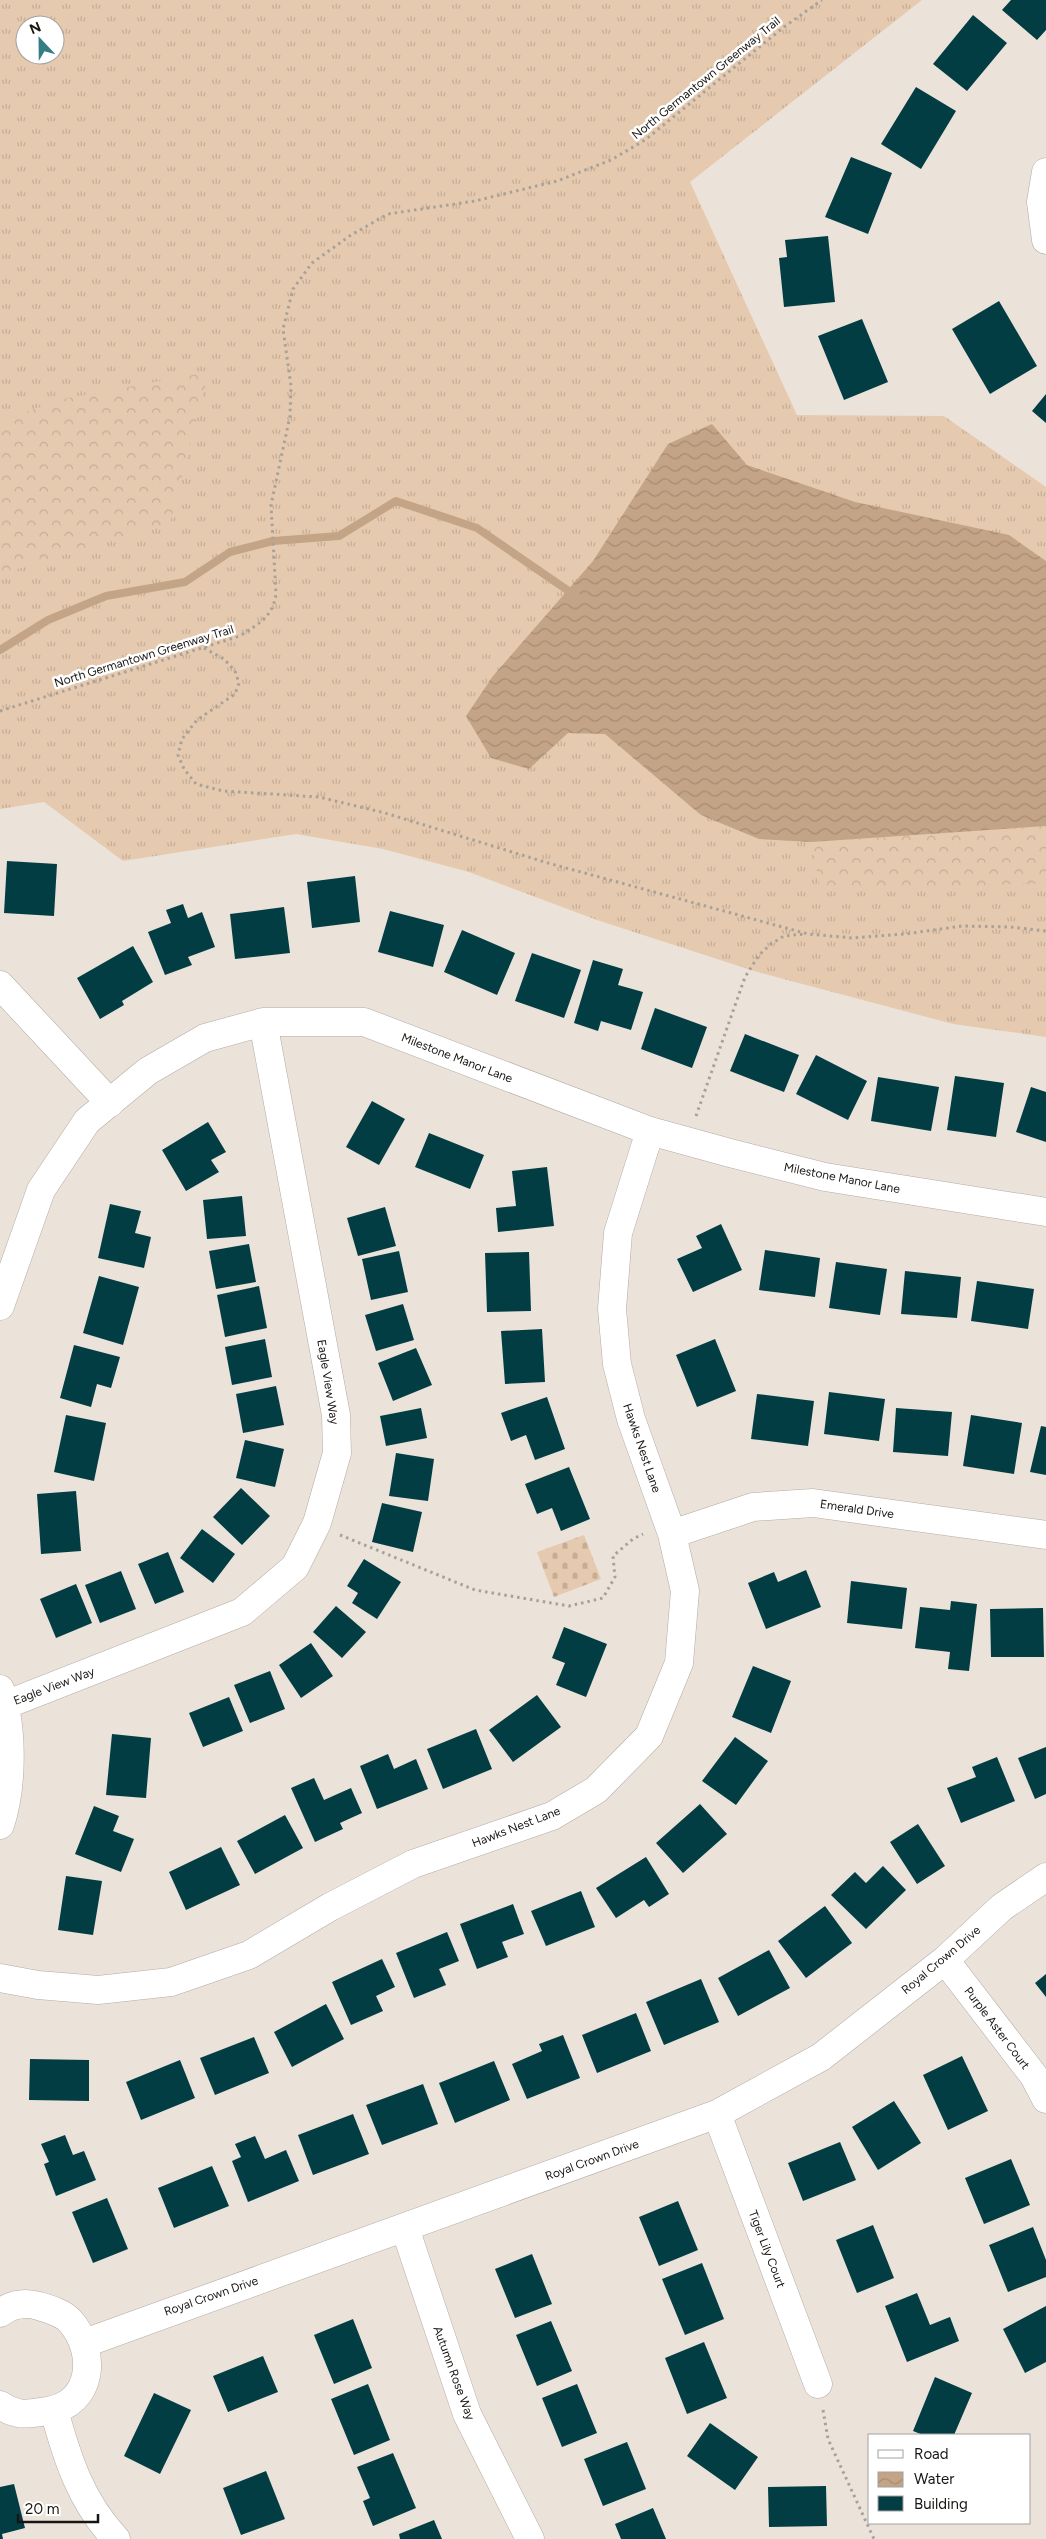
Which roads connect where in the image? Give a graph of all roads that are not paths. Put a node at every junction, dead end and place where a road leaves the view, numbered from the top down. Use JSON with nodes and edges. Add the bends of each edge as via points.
{"nodes":[{"id":1,"x":1046,"y":172,"type":"edge"},
{"id":2,"x":1046,"y":240,"type":"edge"},
{"id":3,"x":0,"y":985,"type":"edge"},
{"id":4,"x":263,"y":1022,"type":"junction"},
{"id":5,"x":110,"y":1103,"type":"junction"},
{"id":6,"x":650,"y":1131,"type":"junction"},
{"id":7,"x":1046,"y":1212,"type":"edge"},
{"id":8,"x":0,"y":1306,"type":"edge"},
{"id":9,"x":672,"y":1534,"type":"junction"},
{"id":10,"x":1046,"y":1535,"type":"edge"},
{"id":11,"x":3,"y":1697,"type":"edge"},
{"id":12,"x":0,"y":1825,"type":"edge"},
{"id":13,"x":1046,"y":1877,"type":"edge"},
{"id":14,"x":945,"y":1960,"type":"junction"},
{"id":15,"x":0,"y":1978,"type":"edge"},
{"id":16,"x":1046,"y":2099,"type":"edge"},
{"id":17,"x":717,"y":2114,"type":"junction"},
{"id":18,"x":405,"y":2228,"type":"junction"},
{"id":19,"x":2,"y":2304,"type":"edge"},
{"id":20,"x":84,"y":2343,"type":"junction"},
{"id":21,"x":818,"y":2384,"type":"road end"},
{"id":22,"x":0,"y":2405,"type":"edge"},
{"id":23,"x":54,"y":2410,"type":"junction"},
{"id":24,"x":116,"y":2539,"type":"edge"},
{"id":25,"x":530,"y":2539,"type":"edge"}],
"edges":[{"from":1,"to":2,"type":"street","via":[[1040,202]]},
{"from":3,"to":5,"type":"street"},
{"from":4,"to":5,"type":"street","name":"Milestone Manor Lane","via":[[205,1038],[148,1071]]},
{"from":4,"to":6,"type":"street","name":"Milestone Manor Lane","via":[[364,1022]]},
{"from":4,"to":11,"type":"street","name":"Eagle View Way","via":[[336,1415],[337,1453],[317,1523],[295,1567],[242,1612]]},
{"from":5,"to":8,"type":"street","name":"Milestone Manor Lane","via":[[87,1121],[40,1190]]},
{"from":6,"to":7,"type":"street","name":"Milestone Manor Lane","via":[[825,1177]]},
{"from":6,"to":9,"type":"street","name":"Hawks Nest Lane","via":[[618,1233],[612,1309],[617,1364],[630,1419]]},
{"from":9,"to":10,"type":"street","name":"Emerald Drive","via":[[753,1507],[813,1503]]},
{"from":9,"to":15,"type":"street","name":"Hawks Nest Lane","via":[[685,1591],[679,1663],[649,1736],[596,1790],[552,1816],[413,1864],[330,1907],[249,1955],[171,1982],[98,1990]]},
{"from":11,"to":12,"type":"street","via":[[10,1754]]},
{"from":13,"to":14,"type":"street","name":"Royal Crown Drive","via":[[1002,1907]]},
{"from":14,"to":16,"type":"street","name":"Purple Aster Court","via":[[1034,2076]]},
{"from":14,"to":17,"type":"street","name":"Royal Crown Drive","via":[[821,2057]]},
{"from":17,"to":18,"type":"street","name":"Royal Crown Drive"},
{"from":17,"to":21,"type":"street","name":"Tiger Lily Court"},
{"from":18,"to":20,"type":"street","name":"Royal Crown Drive"},
{"from":18,"to":25,"type":"street","name":"Autumn Rose Way","via":[[467,2414]]},
{"from":19,"to":20,"type":"street","via":[[26,2303],[51,2309],[70,2320]]},
{"from":20,"to":23,"type":"street","via":[[89,2367],[82,2388],[70,2402]]},
{"from":22,"to":23,"type":"street","via":[[13,2414]]},
{"from":23,"to":24,"type":"street","via":[[65,2452],[82,2494]]}]}
